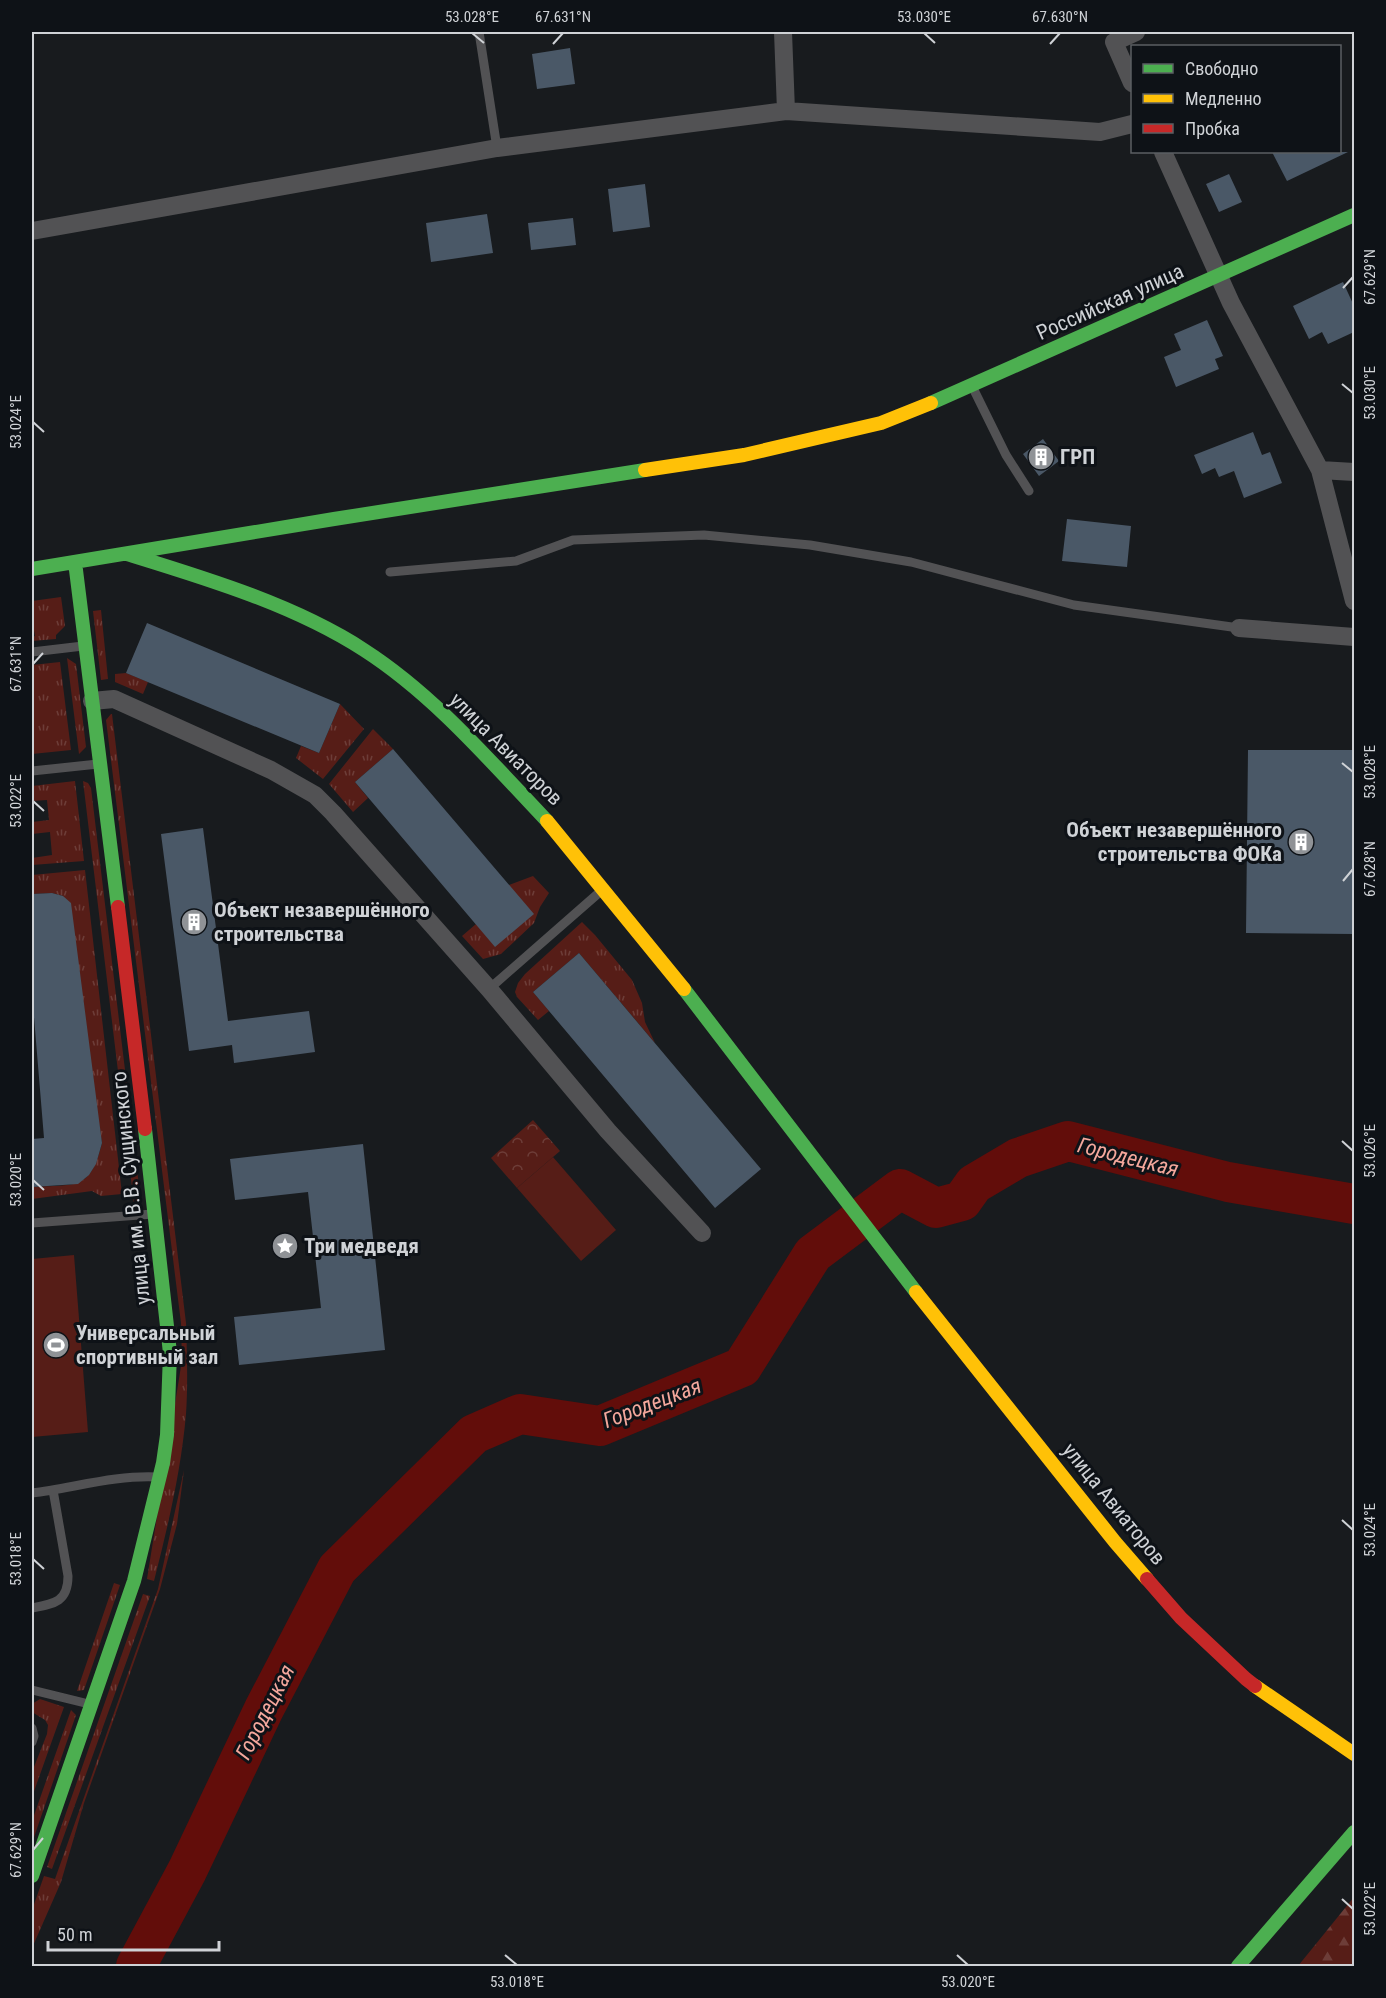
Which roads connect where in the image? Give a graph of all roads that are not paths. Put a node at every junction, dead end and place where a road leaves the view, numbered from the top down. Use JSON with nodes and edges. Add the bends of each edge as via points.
{"nodes":[{"id":1,"x":479,"y":32,"type":"edge"},
{"id":2,"x":783,"y":32,"type":"edge"},
{"id":3,"x":1136,"y":32,"type":"edge"},
{"id":4,"x":1131,"y":81,"type":"edge"},
{"id":5,"x":786,"y":111,"type":"junction"},
{"id":6,"x":1131,"y":124,"type":"edge"},
{"id":7,"x":497,"y":148,"type":"junction"},
{"id":8,"x":1163,"y":153,"type":"edge"},
{"id":9,"x":1354,"y":215,"type":"edge"},
{"id":10,"x":32,"y":231,"type":"edge"},
{"id":11,"x":1219,"y":276,"type":"junction"},
{"id":12,"x":972,"y":386,"type":"junction"},
{"id":13,"x":1320,"y":470,"type":"junction"},
{"id":14,"x":1354,"y":472,"type":"edge"},
{"id":15,"x":1029,"y":491,"type":"dead end"},
{"id":16,"x":128,"y":554,"type":"junction"},
{"id":17,"x":75,"y":562,"type":"junction"},
{"id":18,"x":32,"y":569,"type":"edge"},
{"id":19,"x":390,"y":572,"type":"dead end"},
{"id":20,"x":1354,"y":601,"type":"edge"},
{"id":21,"x":1239,"y":628,"type":"joint"},
{"id":22,"x":1354,"y":637,"type":"edge"},
{"id":23,"x":86,"y":646,"type":"junction"},
{"id":24,"x":32,"y":652,"type":"edge"},
{"id":25,"x":92,"y":701,"type":"junction"},
{"id":26,"x":99,"y":763,"type":"junction"},
{"id":27,"x":32,"y":771,"type":"edge"},
{"id":28,"x":603,"y":889,"type":"junction"},
{"id":29,"x":489,"y":989,"type":"junction"},
{"id":30,"x":156,"y":1214,"type":"junction"},
{"id":31,"x":32,"y":1223,"type":"edge"},
{"id":32,"x":702,"y":1233,"type":"dead end"},
{"id":33,"x":160,"y":1477,"type":"junction"},
{"id":34,"x":53,"y":1490,"type":"junction"},
{"id":35,"x":32,"y":1493,"type":"edge"},
{"id":36,"x":32,"y":1608,"type":"edge"},
{"id":37,"x":32,"y":1690,"type":"edge"},
{"id":38,"x":92,"y":1705,"type":"junction"},
{"id":39,"x":32,"y":1728,"type":"edge"},
{"id":40,"x":32,"y":1742,"type":"edge"},
{"id":41,"x":1354,"y":1754,"type":"edge"},
{"id":42,"x":1354,"y":1832,"type":"edge"},
{"id":43,"x":32,"y":1876,"type":"edge"},
{"id":44,"x":1238,"y":1966,"type":"edge"}],
"edges":[{"from":1,"to":7,"type":"lane"},
{"from":2,"to":5,"type":"street"},
{"from":3,"to":4,"type":"street","via":[[1114,42]]},
{"from":5,"to":6,"type":"street","via":[[1100,132]]},
{"from":5,"to":7,"type":"street"},
{"from":7,"to":10,"type":"street"},
{"from":8,"to":11,"type":"street"},
{"from":9,"to":11,"type":"street","name":"Российская улица"},
{"from":11,"to":12,"type":"street","name":"Российская улица"},
{"from":11,"to":13,"type":"street"},
{"from":12,"to":15,"type":"lane","via":[[1006,455]]},
{"from":12,"to":16,"type":"street","name":"Российская улица","via":[[880,423],[744,455]]},
{"from":13,"to":14,"type":"street"},
{"from":13,"to":20,"type":"street"},
{"from":16,"to":17,"type":"street","name":"улица Авиаторов"},
{"from":16,"to":28,"type":"street","name":"улица Авиаторов","via":[[310,619],[364,650],[467,736],[557,832]]},
{"from":17,"to":18,"type":"street","name":"улица Авиаторов"},
{"from":17,"to":23,"type":"street","name":"улица им. В.В. Сущинского"},
{"from":19,"to":21,"type":"lane","via":[[516,561],[573,540],[704,535],[877,556],[1074,605]]},
{"from":21,"to":22,"type":"street"},
{"from":23,"to":24,"type":"lane"},
{"from":23,"to":25,"type":"street","name":"улица им. В.В. Сущинского"},
{"from":25,"to":26,"type":"street","name":"улица им. В.В. Сущинского"},
{"from":25,"to":29,"type":"street","via":[[114,699],[271,770],[315,795]]},
{"from":26,"to":27,"type":"lane"},
{"from":26,"to":30,"type":"street","name":"улица им. В.В. Сущинского"},
{"from":28,"to":29,"type":"lane"},
{"from":28,"to":41,"type":"street","name":"улица Авиаторов","via":[[698,1005],[878,1244],[1115,1542],[1181,1618],[1246,1679]]},
{"from":29,"to":32,"type":"street","via":[[608,1131]]},
{"from":30,"to":31,"type":"lane"},
{"from":30,"to":33,"type":"street","name":"улица им. В.В. Сущинского","via":[[170,1353],[167,1435]]},
{"from":33,"to":34,"type":"lane","via":[[105,1480]]},
{"from":33,"to":38,"type":"street","name":"улица им. В.В. Сущинского","via":[[134,1581]]},
{"from":34,"to":35,"type":"lane"},
{"from":34,"to":36,"type":"lane","via":[[68,1587],[54,1604]]},
{"from":37,"to":38,"type":"lane"},
{"from":38,"to":43,"type":"street","name":"улица им. В.В. Сущинского"},
{"from":39,"to":40,"type":"lane"},
{"from":42,"to":44,"type":"street"}]}
